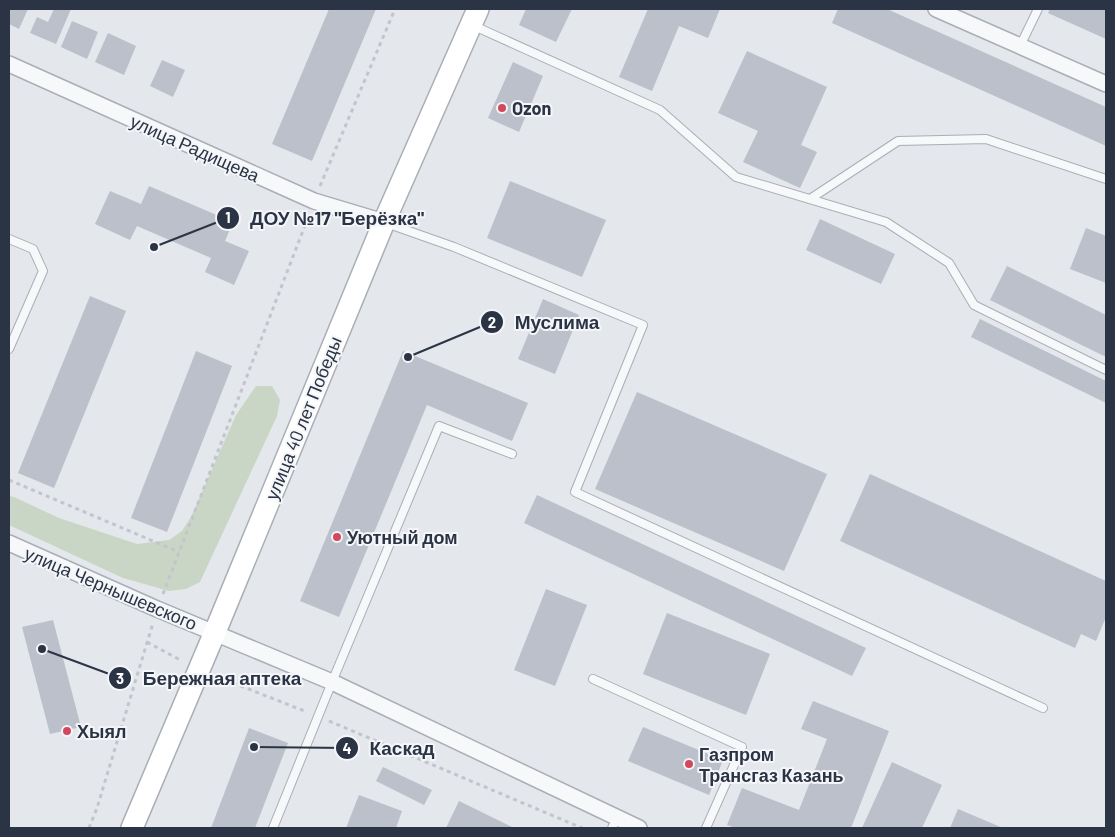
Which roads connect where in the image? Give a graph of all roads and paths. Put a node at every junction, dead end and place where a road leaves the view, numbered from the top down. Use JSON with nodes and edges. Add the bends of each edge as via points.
{"nodes":[{"id":1,"x":395,"y":9,"type":"edge"},
{"id":2,"x":936,"y":9,"type":"edge"},
{"id":3,"x":1038,"y":9,"type":"edge"},
{"id":4,"x":474,"y":17,"type":"edge"},
{"id":5,"x":1020,"y":46,"type":"junction"},
{"id":6,"x":9,"y":64,"type":"edge"},
{"id":7,"x":1106,"y":84,"type":"edge"},
{"id":8,"x":1106,"y":179,"type":"edge"},
{"id":9,"x":810,"y":199,"type":"junction"},
{"id":10,"x":314,"y":201,"type":"junction"},
{"id":11,"x":384,"y":222,"type":"junction"},
{"id":12,"x":9,"y":240,"type":"edge"},
{"id":13,"x":9,"y":349,"type":"edge"},
{"id":14,"x":1106,"y":370,"type":"edge"},
{"id":15,"x":512,"y":454,"type":"dead end"},
{"id":16,"x":9,"y":480,"type":"edge"},
{"id":17,"x":9,"y":544,"type":"edge"},
{"id":18,"x":179,"y":552,"type":"junction"},
{"id":19,"x":157,"y":609,"type":"junction"},
{"id":20,"x":214,"y":632,"type":"junction"},
{"id":21,"x":147,"y":642,"type":"junction"},
{"id":22,"x":199,"y":669,"type":"junction"},
{"id":23,"x":593,"y":679,"type":"dead end"},
{"id":24,"x":332,"y":682,"type":"junction"},
{"id":25,"x":1043,"y":708,"type":"dead end"},
{"id":26,"x":318,"y":716,"type":"junction"},
{"id":27,"x":614,"y":823,"type":"edge"},
{"id":28,"x":89,"y":828,"type":"edge"},
{"id":29,"x":132,"y":828,"type":"edge"},
{"id":30,"x":273,"y":828,"type":"edge"},
{"id":31,"x":582,"y":828,"type":"edge"},
{"id":32,"x":639,"y":828,"type":"edge"},
{"id":33,"x":706,"y":828,"type":"edge"}],
"edges":[{"from":1,"to":10,"type":"path"},
{"from":2,"to":5,"type":"street"},
{"from":3,"to":5,"type":"lane"},
{"from":4,"to":9,"type":"lane","via":[[660,110],[736,177]]},
{"from":4,"to":11,"type":"street","name":"улица 40 лет Победы"},
{"from":5,"to":7,"type":"street"},
{"from":6,"to":10,"type":"street","name":"улица Радищева"},
{"from":8,"to":9,"type":"lane","via":[[986,139],[898,141]]},
{"from":9,"to":14,"type":"lane","via":[[886,222],[948,262],[974,304]]},
{"from":10,"to":11,"type":"street","name":"улица Радищева"},
{"from":10,"to":18,"type":"path"},
{"from":11,"to":20,"type":"street","name":"улица 40 лет Победы"},
{"from":11,"to":25,"type":"lane","via":[[643,324],[575,492]]},
{"from":12,"to":13,"type":"lane","via":[[33,249],[43,271]]},
{"from":15,"to":24,"type":"lane","via":[[440,426]]},
{"from":16,"to":18,"type":"path"},
{"from":17,"to":19,"type":"street","name":"улица Чернышевского"},
{"from":18,"to":19,"type":"path"},
{"from":19,"to":20,"type":"street","name":"улица Чернышевского"},
{"from":19,"to":21,"type":"path"},
{"from":20,"to":22,"type":"street","name":"улица 40 лет Победы"},
{"from":20,"to":24,"type":"street","name":"улица Чернышевского"},
{"from":21,"to":22,"type":"path"},
{"from":21,"to":28,"type":"path"},
{"from":22,"to":26,"type":"path"},
{"from":22,"to":29,"type":"street","name":"улица 40 лет Победы"},
{"from":23,"to":33,"type":"lane","via":[[742,747]]},
{"from":24,"to":26,"type":"lane"},
{"from":24,"to":27,"type":"street","name":"улица Чернышевского"},
{"from":26,"to":30,"type":"lane"},
{"from":26,"to":31,"type":"path"},
{"from":27,"to":32,"type":"street","name":"улица Чернышевского"}]}
